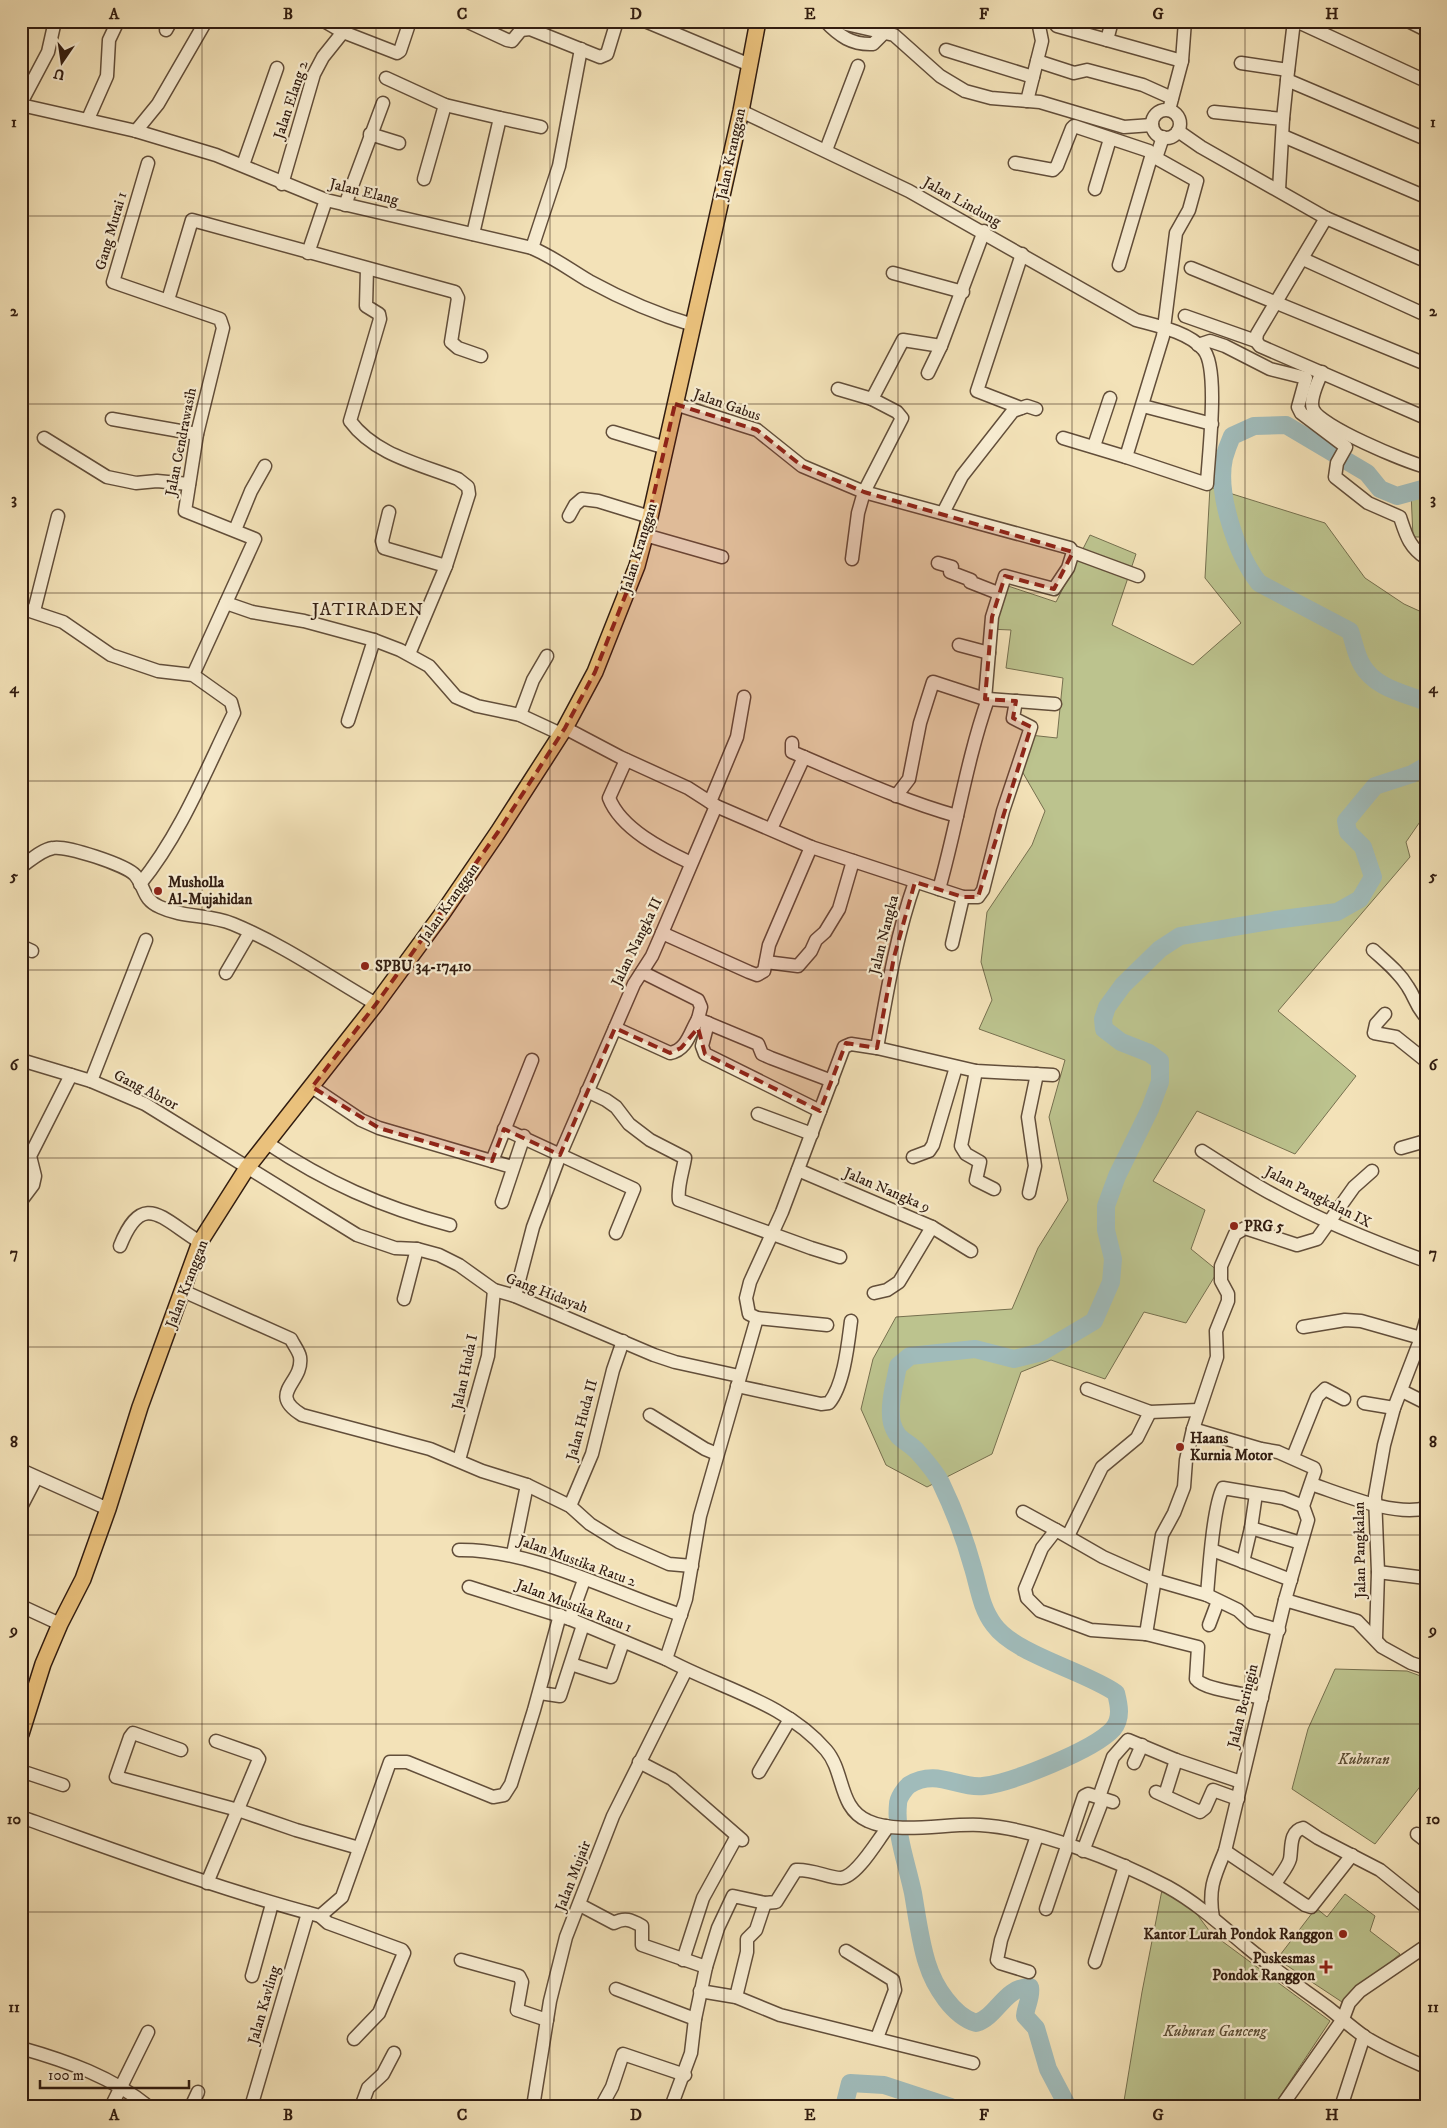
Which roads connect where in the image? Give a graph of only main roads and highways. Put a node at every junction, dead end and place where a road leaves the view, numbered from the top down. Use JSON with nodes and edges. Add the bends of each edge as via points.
{"nodes":[{"id":1,"x":758,"y":21,"type":"edge"},
{"id":2,"x":21,"y":1734,"type":"edge"}],
"edges":[{"from":1,"to":2,"type":"main road","name":"Jalan Kranggan","via":[[741,111],[650,517],[637,566],[595,672],[563,731],[498,832],[376,1004],[247,1168],[200,1242],[140,1407],[83,1579],[43,1664]]}]}
